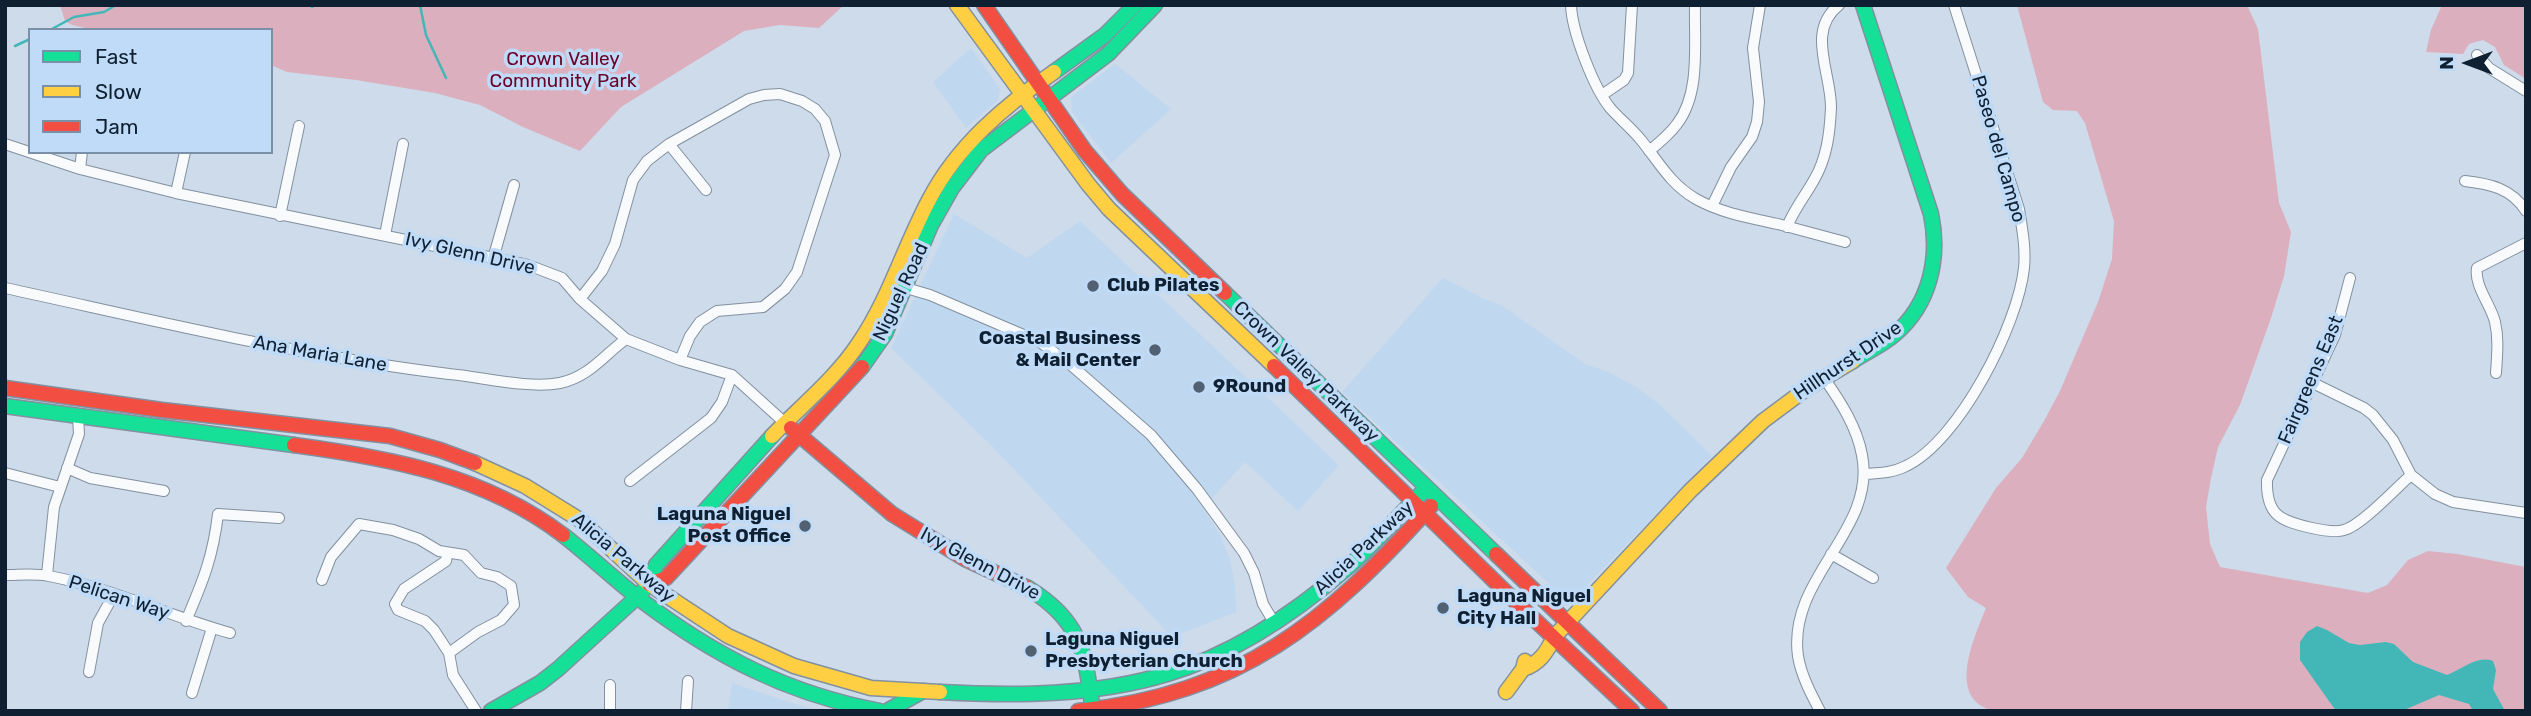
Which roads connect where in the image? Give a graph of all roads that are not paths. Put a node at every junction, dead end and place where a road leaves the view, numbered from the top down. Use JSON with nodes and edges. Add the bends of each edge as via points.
{"nodes":[{"id":1,"x":957,"y":5,"type":"edge"},
{"id":2,"x":984,"y":5,"type":"edge"},
{"id":3,"x":1135,"y":5,"type":"edge"},
{"id":4,"x":1155,"y":5,"type":"edge"},
{"id":5,"x":1571,"y":5,"type":"edge"},
{"id":6,"x":1632,"y":5,"type":"edge"},
{"id":7,"x":1695,"y":5,"type":"edge"},
{"id":8,"x":1760,"y":5,"type":"edge"},
{"id":9,"x":1839,"y":5,"type":"edge"},
{"id":10,"x":1863,"y":5,"type":"edge"},
{"id":11,"x":1954,"y":5,"type":"edge"},
{"id":12,"x":2477,"y":55,"type":"dead end"},
{"id":13,"x":1039,"y":83,"type":"junction"},
{"id":14,"x":2526,"y":91,"type":"edge"},
{"id":15,"x":1024,"y":94,"type":"junction"},
{"id":16,"x":1602,"y":95,"type":"junction"},
{"id":17,"x":1048,"y":98,"type":"junction"},
{"id":18,"x":1034,"y":109,"type":"junction"},
{"id":19,"x":299,"y":126,"type":"dead end"},
{"id":20,"x":5,"y":144,"type":"edge"},
{"id":21,"x":402,"y":144,"type":"dead end"},
{"id":22,"x":669,"y":144,"type":"junction"},
{"id":23,"x":1649,"y":151,"type":"junction"},
{"id":24,"x":28,"y":152,"type":"edge"},
{"id":25,"x":35,"y":154,"type":"edge"},
{"id":26,"x":82,"y":154,"type":"edge"},
{"id":27,"x":185,"y":154,"type":"edge"},
{"id":28,"x":80,"y":169,"type":"junction"},
{"id":29,"x":2465,"y":181,"type":"dead end"},
{"id":30,"x":514,"y":185,"type":"dead end"},
{"id":31,"x":706,"y":190,"type":"dead end"},
{"id":32,"x":176,"y":193,"type":"junction"},
{"id":33,"x":1712,"y":206,"type":"junction"},
{"id":34,"x":2526,"y":211,"type":"edge"},
{"id":35,"x":280,"y":216,"type":"junction"},
{"id":36,"x":1787,"y":227,"type":"junction"},
{"id":37,"x":386,"y":235,"type":"junction"},
{"id":38,"x":1845,"y":242,"type":"dead end"},
{"id":39,"x":2526,"y":243,"type":"edge"},
{"id":40,"x":493,"y":259,"type":"junction"},
{"id":41,"x":903,"y":259,"type":"junction"},
{"id":42,"x":2350,"y":278,"type":"dead end"},
{"id":43,"x":5,"y":288,"type":"edge"},
{"id":44,"x":906,"y":288,"type":"junction"},
{"id":45,"x":1221,"y":290,"type":"junction"},
{"id":46,"x":580,"y":299,"type":"junction"},
{"id":47,"x":1208,"y":304,"type":"junction"},
{"id":48,"x":880,"y":312,"type":"junction"},
{"id":49,"x":626,"y":340,"type":"junction"},
{"id":50,"x":680,"y":360,"type":"junction"},
{"id":51,"x":2496,"y":373,"type":"dead end"},
{"id":52,"x":732,"y":375,"type":"junction"},
{"id":53,"x":1824,"y":378,"type":"junction"},
{"id":54,"x":2313,"y":383,"type":"junction"},
{"id":55,"x":6,"y":388,"type":"edge"},
{"id":56,"x":5,"y":406,"type":"edge"},
{"id":57,"x":162,"y":410,"type":"junction"},
{"id":58,"x":78,"y":417,"type":"junction"},
{"id":59,"x":785,"y":423,"type":"junction"},
{"id":60,"x":798,"y":435,"type":"junction"},
{"id":61,"x":67,"y":468,"type":"junction"},
{"id":62,"x":5,"y":473,"type":"edge"},
{"id":63,"x":1864,"y":474,"type":"junction"},
{"id":64,"x":2411,"y":475,"type":"junction"},
{"id":65,"x":630,"y":481,"type":"dead end"},
{"id":66,"x":60,"y":487,"type":"junction"},
{"id":67,"x":164,"y":491,"type":"dead end"},
{"id":68,"x":1432,"y":494,"type":"junction"},
{"id":69,"x":1413,"y":501,"type":"junction"},
{"id":70,"x":1425,"y":513,"type":"junction"},
{"id":71,"x":2526,"y":513,"type":"edge"},
{"id":72,"x":279,"y":519,"type":"dead end"},
{"id":73,"x":447,"y":554,"type":"junction"},
{"id":74,"x":1831,"y":554,"type":"junction"},
{"id":75,"x":5,"y":575,"type":"edge"},
{"id":76,"x":47,"y":575,"type":"junction"},
{"id":77,"x":1873,"y":578,"type":"dead end"},
{"id":78,"x":322,"y":580,"type":"dead end"},
{"id":79,"x":649,"y":584,"type":"junction"},
{"id":80,"x":114,"y":594,"type":"junction"},
{"id":81,"x":638,"y":597,"type":"junction"},
{"id":82,"x":186,"y":621,"type":"junction"},
{"id":83,"x":1569,"y":621,"type":"junction"},
{"id":84,"x":1275,"y":624,"type":"junction"},
{"id":85,"x":212,"y":628,"type":"junction"},
{"id":86,"x":230,"y":633,"type":"dead end"},
{"id":87,"x":1554,"y":637,"type":"junction"},
{"id":88,"x":1286,"y":641,"type":"junction"},
{"id":89,"x":449,"y":653,"type":"junction"},
{"id":90,"x":89,"y":672,"type":"dead end"},
{"id":91,"x":688,"y":681,"type":"dead end"},
{"id":92,"x":610,"y":685,"type":"dead end"},
{"id":93,"x":871,"y":688,"type":"junction"},
{"id":94,"x":1091,"y":689,"type":"junction"},
{"id":95,"x":923,"y":691,"type":"junction"},
{"id":96,"x":1506,"y":692,"type":"dead end"},
{"id":97,"x":192,"y":693,"type":"dead end"},
{"id":98,"x":887,"y":710,"type":"edge"},
{"id":99,"x":1089,"y":710,"type":"edge"},
{"id":100,"x":476,"y":711,"type":"edge"},
{"id":101,"x":491,"y":711,"type":"edge"},
{"id":102,"x":610,"y":711,"type":"edge"},
{"id":103,"x":686,"y":711,"type":"edge"},
{"id":104,"x":1632,"y":711,"type":"edge"},
{"id":105,"x":1660,"y":711,"type":"edge"},
{"id":106,"x":1820,"y":711,"type":"edge"}],
"edges":[{"from":1,"to":15,"type":"main road","name":"Crown Valley Parkway"},
{"from":2,"to":13,"type":"main road","name":"Crown Valley Parkway"},
{"from":3,"to":13,"type":"main road","name":"Niguel Road","via":[[1105,37]]},
{"from":4,"to":17,"type":"main road","name":"Niguel Road","via":[[1108,54]]},
{"from":5,"to":16,"type":"street","via":[[1575,35]]},
{"from":6,"to":16,"type":"street","via":[[1628,73]]},
{"from":7,"to":23,"type":"street","via":[[1692,89],[1687,107],[1669,134]]},
{"from":8,"to":33,"type":"street","via":[[1754,48],[1757,122]]},
{"from":9,"to":36,"type":"street","via":[[1827,16],[1821,33],[1831,102],[1827,147],[1821,167]]},
{"from":10,"to":53,"type":"main road","name":"Hillhurst Drive","via":[[1931,214],[1935,262],[1920,303],[1907,322],[1893,336]]},
{"from":11,"to":63,"type":"street","name":"Paseo del Campo","via":[[2019,209],[2024,267],[2020,294],[1972,400],[1954,425],[1904,468]]},
{"from":12,"to":14,"type":"street"},
{"from":13,"to":15,"type":"main road","name":"Niguel Road"},
{"from":13,"to":17,"type":"main road","name":"Crown Valley Parkway"},
{"from":15,"to":18,"type":"main road","name":"Crown Valley Parkway"},
{"from":15,"to":41,"type":"main road","name":"Niguel Road","via":[[976,134],[942,175]]},
{"from":16,"to":23,"type":"street"},
{"from":17,"to":18,"type":"main road","name":"Niguel Road"},
{"from":17,"to":45,"type":"main road","name":"Crown Valley Parkway","via":[[1122,194]]},
{"from":18,"to":44,"type":"main road","name":"Niguel Road","via":[[981,150],[952,188],[931,225]]},
{"from":18,"to":47,"type":"main road","name":"Crown Valley Parkway","via":[[1109,209]]},
{"from":19,"to":35,"type":"street"},
{"from":20,"to":24,"type":"street","name":"Ivy Glenn Drive"},
{"from":21,"to":37,"type":"street"},
{"from":22,"to":31,"type":"street"},
{"from":22,"to":46,"type":"street","via":[[647,161],[633,180],[615,244],[602,271]]},
{"from":22,"to":50,"type":"street","via":[[734,106],[780,94],[815,109],[825,121],[835,155],[797,272],[785,289],[764,307],[717,312],[700,322]]},
{"from":23,"to":33,"type":"street","via":[[1677,186]]},
{"from":25,"to":28,"type":"street","name":"Ivy Glenn Drive"},
{"from":26,"to":28,"type":"street"},
{"from":27,"to":32,"type":"street"},
{"from":28,"to":32,"type":"street","name":"Ivy Glenn Drive"},
{"from":29,"to":34,"type":"street","via":[[2493,184],[2518,198]]},
{"from":30,"to":40,"type":"street"},
{"from":32,"to":35,"type":"street","name":"Ivy Glenn Drive"},
{"from":33,"to":36,"type":"street"},
{"from":35,"to":37,"type":"street","name":"Ivy Glenn Drive"},
{"from":36,"to":38,"type":"street"},
{"from":37,"to":40,"type":"street","name":"Ivy Glenn Drive"},
{"from":39,"to":51,"type":"street","via":[[2477,268],[2495,322]]},
{"from":40,"to":46,"type":"street","name":"Ivy Glenn Drive","via":[[528,265],[562,278]]},
{"from":41,"to":44,"type":"main road"},
{"from":41,"to":48,"type":"main road","name":"Niguel Road"},
{"from":42,"to":54,"type":"street","name":"Fairgreens East","via":[[2335,335]]},
{"from":43,"to":49,"type":"street","name":"Ana Maria Lane","via":[[262,345],[415,370],[534,383],[560,383],[584,374]]},
{"from":44,"to":48,"type":"main road"},
{"from":44,"to":60,"type":"main road","name":"Niguel Road","via":[[885,334],[858,372]]},
{"from":44,"to":84,"type":"street","via":[[1040,342],[1151,435],[1244,553]]},
{"from":45,"to":47,"type":"main road"},
{"from":45,"to":68,"type":"main road","name":"Crown Valley Parkway"},
{"from":46,"to":49,"type":"street","name":"Ivy Glenn Drive"},
{"from":47,"to":69,"type":"main road","name":"Crown Valley Parkway"},
{"from":48,"to":59,"type":"main road","name":"Niguel Road","via":[[835,375]]},
{"from":49,"to":50,"type":"street","name":"Ivy Glenn Drive"},
{"from":50,"to":52,"type":"street","name":"Ivy Glenn Drive"},
{"from":52,"to":59,"type":"street","name":"Ivy Glenn Drive"},
{"from":52,"to":65,"type":"street","via":[[710,418]]},
{"from":53,"to":63,"type":"street","via":[[1855,432]]},
{"from":53,"to":83,"type":"main road","name":"Hillhurst Drive","via":[[1783,404],[1754,430],[1690,491]]},
{"from":54,"to":64,"type":"street","via":[[2373,415],[2393,440]]},
{"from":54,"to":64,"type":"street","name":"Fairgreens East","via":[[2267,480],[2267,498],[2274,513],[2288,523],[2344,530],[2362,521]]},
{"from":55,"to":57,"type":"main road","name":"Alicia Parkway"},
{"from":55,"to":58,"type":"main road","via":[[28,400],[67,406]]},
{"from":56,"to":58,"type":"main road","name":"Alicia Parkway"},
{"from":57,"to":58,"type":"main road","via":[[141,415],[98,409]]},
{"from":57,"to":79,"type":"main road","name":"Alicia Parkway","via":[[351,430],[440,450],[525,486],[580,520]]},
{"from":58,"to":61,"type":"street","via":[[79,434]]},
{"from":58,"to":81,"type":"main road","name":"Alicia Parkway","via":[[385,458],[456,478],[553,526]]},
{"from":59,"to":60,"type":"main road","name":"Ivy Glenn Drive"},
{"from":59,"to":79,"type":"main road","name":"Niguel Road","via":[[656,565]]},
{"from":60,"to":79,"type":"main road","name":"Niguel Road","via":[[666,578]]},
{"from":60,"to":94,"type":"main road","name":"Ivy Glenn Drive","via":[[892,514],[965,559],[1051,602],[1077,635]]},
{"from":61,"to":66,"type":"street"},
{"from":61,"to":67,"type":"street","via":[[90,478]]},
{"from":62,"to":66,"type":"street"},
{"from":63,"to":74,"type":"street","via":[[1854,517]]},
{"from":64,"to":71,"type":"street","via":[[2453,502]]},
{"from":66,"to":76,"type":"street"},
{"from":68,"to":69,"type":"main road","name":"Alicia Parkway"},
{"from":68,"to":70,"type":"main road","name":"Alicia Parkway"},
{"from":68,"to":83,"type":"main road","name":"Crown Valley Parkway"},
{"from":69,"to":70,"type":"main road","name":"Crown Valley Parkway"},
{"from":69,"to":84,"type":"main road","name":"Alicia Parkway","via":[[1350,566]]},
{"from":70,"to":87,"type":"main road","name":"Crown Valley Parkway"},
{"from":70,"to":88,"type":"main road","name":"Alicia Parkway","via":[[1337,601]]},
{"from":72,"to":82,"type":"street","via":[[218,514],[211,560]]},
{"from":73,"to":78,"type":"street","via":[[393,530],[359,524],[331,557]]},
{"from":73,"to":89,"type":"street","via":[[446,561],[404,589],[396,608],[425,621]]},
{"from":73,"to":89,"type":"street","via":[[464,555],[481,573],[504,580],[514,596],[509,613]]},
{"from":74,"to":77,"type":"street"},
{"from":74,"to":106,"type":"street","via":[[1809,590],[1797,632],[1804,677]]},
{"from":75,"to":76,"type":"street","name":"Pelican Way"},
{"from":76,"to":80,"type":"street","name":"Pelican Way"},
{"from":79,"to":81,"type":"main road","name":"Niguel Road"},
{"from":79,"to":93,"type":"main road","name":"Alicia Parkway","via":[[759,652]]},
{"from":80,"to":82,"type":"street","name":"Pelican Way"},
{"from":80,"to":90,"type":"street","via":[[98,623]]},
{"from":81,"to":98,"type":"main road","name":"Alicia Parkway","via":[[750,671],[825,699]]},
{"from":81,"to":101,"type":"main road","name":"Niguel Road","via":[[540,683]]},
{"from":82,"to":85,"type":"street","name":"Pelican Way"},
{"from":83,"to":87,"type":"main road","name":"Hillhurst Drive"},
{"from":83,"to":105,"type":"main road","name":"Crown Valley Parkway"},
{"from":84,"to":88,"type":"main road"},
{"from":84,"to":94,"type":"main road","name":"Alicia Parkway","via":[[1238,645],[1167,674]]},
{"from":85,"to":86,"type":"street","name":"Pelican Way"},
{"from":85,"to":97,"type":"street"},
{"from":87,"to":96,"type":"main road","name":"Hillhurst Drive","via":[[1548,650],[1532,668],[1523,669]]},
{"from":87,"to":104,"type":"main road","name":"Crown Valley Parkway"},
{"from":88,"to":99,"type":"main road","name":"Alicia Parkway","via":[[1208,682],[1118,707]]},
{"from":89,"to":100,"type":"street","via":[[453,675]]},
{"from":91,"to":103,"type":"street"},
{"from":92,"to":102,"type":"street"},
{"from":93,"to":95,"type":"main road","name":"Alicia Parkway"},
{"from":93,"to":98,"type":"main road"},
{"from":94,"to":95,"type":"main road","name":"Alicia Parkway"},
{"from":94,"to":99,"type":"main road","name":"Ivy Glenn Drive"},
{"from":95,"to":98,"type":"main road"}]}
